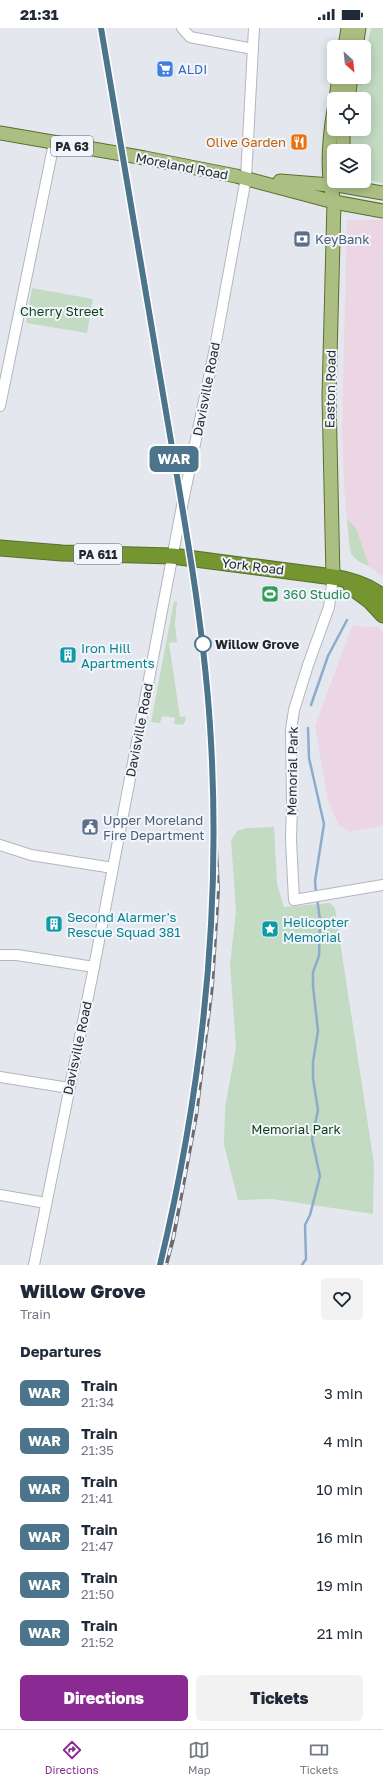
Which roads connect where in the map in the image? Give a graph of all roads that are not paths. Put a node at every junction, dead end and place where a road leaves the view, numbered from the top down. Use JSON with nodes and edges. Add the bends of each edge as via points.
{"nodes":[{"id":1,"x":182,"y":28,"type":"edge"},
{"id":2,"x":254,"y":28,"type":"edge"},
{"id":3,"x":348,"y":28,"type":"edge"},
{"id":4,"x":359,"y":28,"type":"edge"},
{"id":5,"x":346,"y":40,"type":"edge"},
{"id":6,"x":357,"y":40,"type":"edge"},
{"id":7,"x":253,"y":49,"type":"junction"},
{"id":8,"x":0,"y":133,"type":"edge"},
{"id":9,"x":54,"y":143,"type":"junction"},
{"id":10,"x":246,"y":178,"type":"junction"},
{"id":11,"x":327,"y":185,"type":"edge"},
{"id":12,"x":330,"y":188,"type":"edge"},
{"id":13,"x":341,"y":188,"type":"edge"},
{"id":14,"x":361,"y":188,"type":"edge"},
{"id":15,"x":383,"y":193,"type":"edge"},
{"id":16,"x":334,"y":202,"type":"junction"},
{"id":17,"x":383,"y":211,"type":"edge"},
{"id":18,"x":0,"y":406,"type":"edge"},
{"id":19,"x":1,"y":548,"type":"edge"},
{"id":20,"x":172,"y":556,"type":"junction"},
{"id":21,"x":333,"y":577,"type":"junction"},
{"id":22,"x":383,"y":597,"type":"edge"},
{"id":23,"x":383,"y":615,"type":"edge"},
{"id":24,"x":0,"y":845,"type":"edge"},
{"id":25,"x":113,"y":868,"type":"junction"},
{"id":26,"x":383,"y":885,"type":"edge"},
{"id":27,"x":0,"y":955,"type":"edge"},
{"id":28,"x":94,"y":967,"type":"junction"},
{"id":29,"x":0,"y":1077,"type":"edge"},
{"id":30,"x":69,"y":1088,"type":"junction"},
{"id":31,"x":0,"y":1195,"type":"edge"},
{"id":32,"x":46,"y":1203,"type":"junction"},
{"id":33,"x":34,"y":1265,"type":"edge"}],
"edges":[{"from":1,"to":7,"type":"street","via":[[190,37]]},
{"from":2,"to":7,"type":"street","name":"Davisville Road"},
{"from":3,"to":5,"type":"main road"},
{"from":4,"to":6,"type":"main road"},
{"from":7,"to":10,"type":"street","name":"Davisville Road"},
{"from":8,"to":9,"type":"main road","name":"Moreland Road","number":"PA 63"},
{"from":9,"to":10,"type":"main road","name":"Moreland Road","number":"PA 63"},
{"from":9,"to":18,"type":"street"},
{"from":10,"to":11,"type":"main road","number":"PA 63"},
{"from":10,"to":16,"type":"main road","number":"PA 63"},
{"from":10,"to":20,"type":"street","name":"Davisville Road","via":[[214,353]]},
{"from":12,"to":16,"type":"main road","name":"Easton Road"},
{"from":13,"to":16,"type":"main road","name":"Easton Road"},
{"from":14,"to":15,"type":"main road","number":"PA 63"},
{"from":16,"to":17,"type":"main road","number":"PA 63"},
{"from":16,"to":21,"type":"main road","name":"Easton Road","via":[[329,396]]},
{"from":19,"to":20,"type":"highway","number":"PA 611","via":[[62,553]]},
{"from":20,"to":21,"type":"highway","name":"York Road","number":"PA 611"},
{"from":20,"to":25,"type":"street","name":"Davisville Road"},
{"from":21,"to":22,"type":"highway","number":"PA 611","via":[[366,586]]},
{"from":21,"to":23,"type":"highway","number":"PA 611","via":[[354,588]]},
{"from":21,"to":26,"type":"street","name":"Memorial Park","via":[[329,608],[313,647],[292,717],[290,840],[294,900]]},
{"from":24,"to":25,"type":"street","via":[[31,855]]},
{"from":25,"to":28,"type":"street","name":"Davisville Road"},
{"from":27,"to":28,"type":"street","via":[[17,955]]},
{"from":28,"to":30,"type":"street","name":"Davisville Road"},
{"from":29,"to":30,"type":"street"},
{"from":30,"to":32,"type":"street","name":"Davisville Road"},
{"from":31,"to":32,"type":"street"},
{"from":32,"to":33,"type":"street","name":"Davisville Road"}]}
